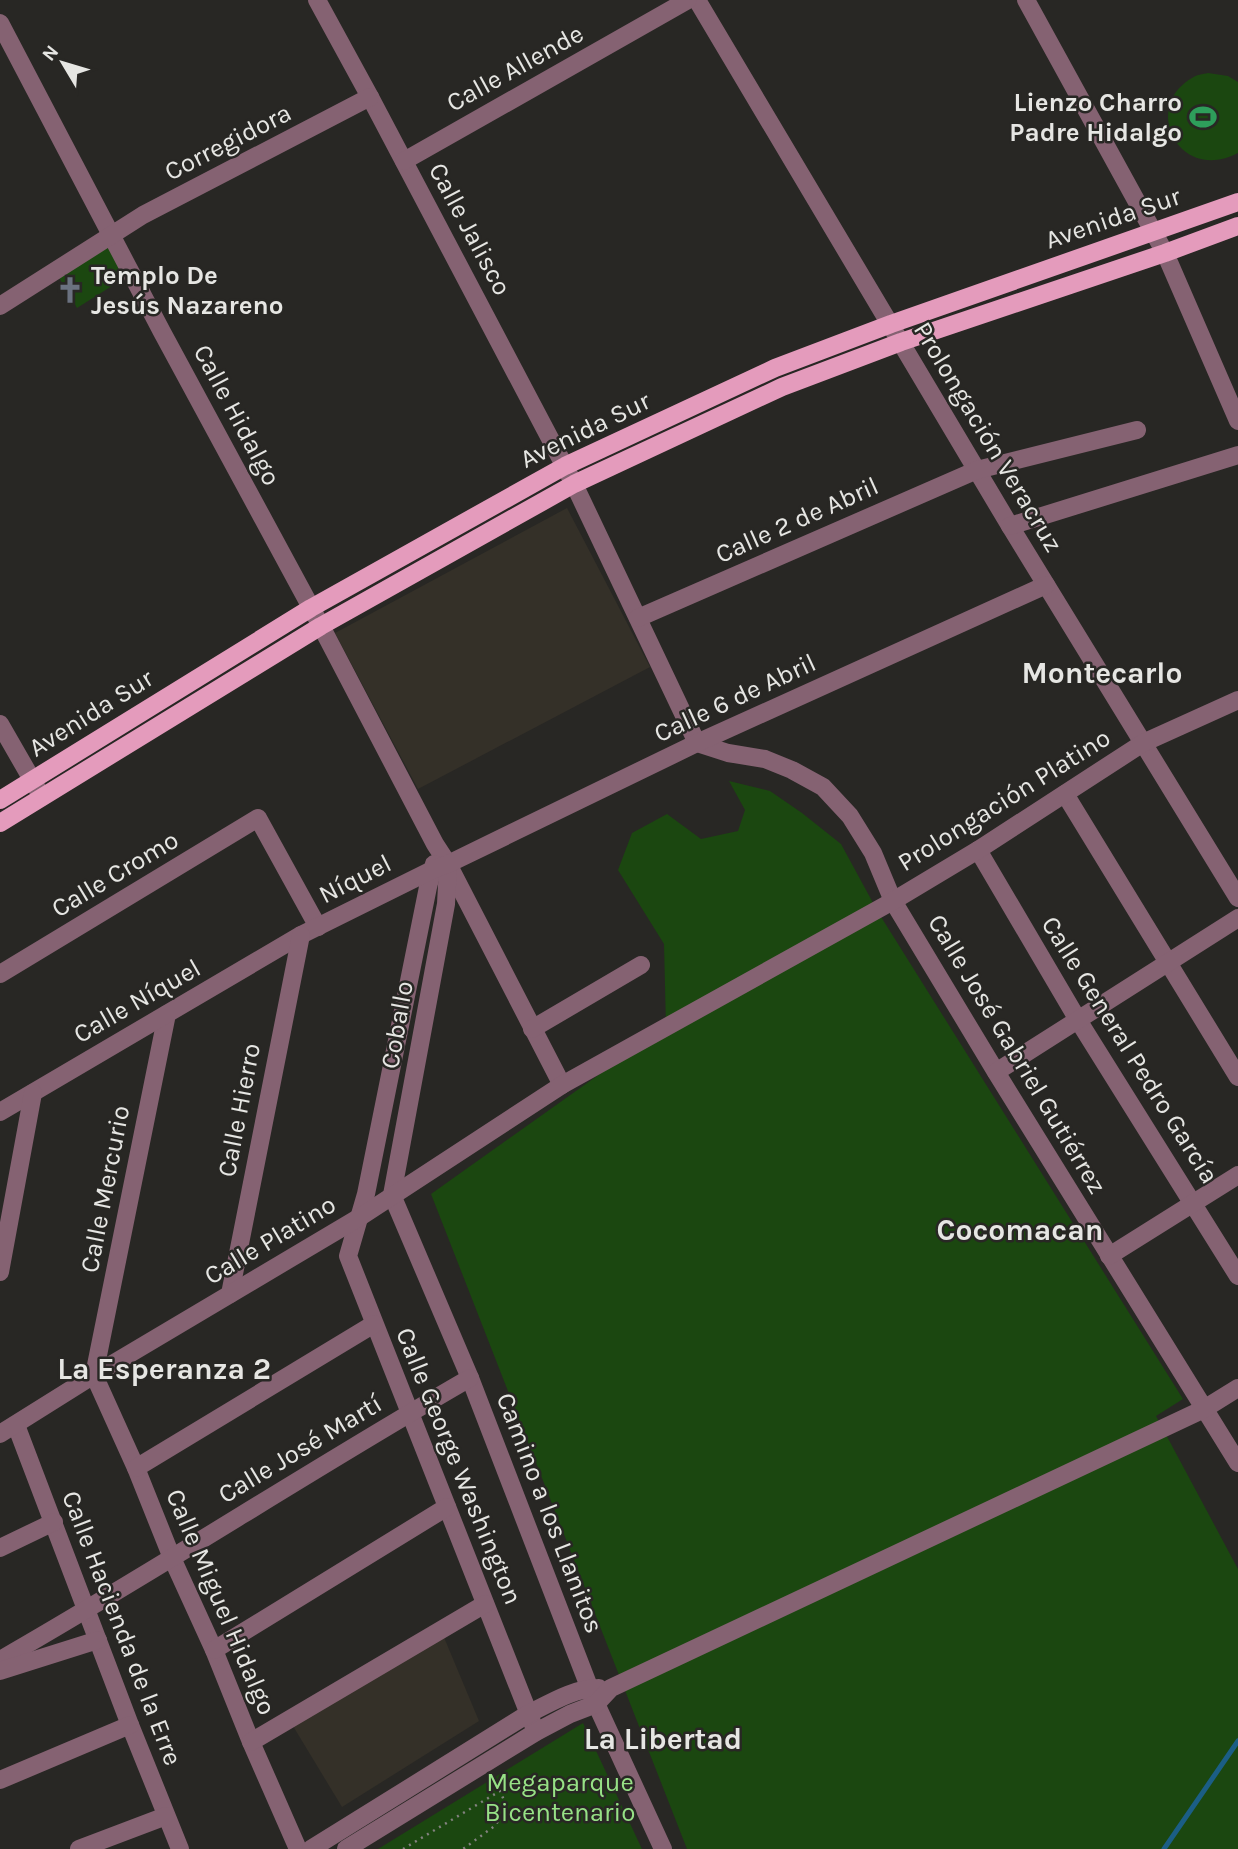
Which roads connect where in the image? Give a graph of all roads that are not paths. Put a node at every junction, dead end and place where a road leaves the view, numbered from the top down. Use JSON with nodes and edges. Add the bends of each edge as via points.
{"nodes":[{"id":1,"x":317,"y":0,"type":"edge"},
{"id":2,"x":688,"y":0,"type":"edge"},
{"id":3,"x":697,"y":0,"type":"edge"},
{"id":4,"x":1026,"y":0,"type":"edge"},
{"id":5,"x":0,"y":23,"type":"edge"},
{"id":6,"x":370,"y":97,"type":"junction"},
{"id":7,"x":404,"y":160,"type":"junction"},
{"id":8,"x":1238,"y":202,"type":"edge"},
{"id":9,"x":1238,"y":226,"type":"edge"},
{"id":10,"x":1154,"y":232,"type":"junction"},
{"id":11,"x":111,"y":236,"type":"junction"},
{"id":12,"x":1165,"y":253,"type":"junction"},
{"id":13,"x":0,"y":306,"type":"edge"},
{"id":14,"x":891,"y":324,"type":"junction"},
{"id":15,"x":901,"y":342,"type":"junction"},
{"id":16,"x":1236,"y":410,"type":"edge"},
{"id":17,"x":1137,"y":430,"type":"dead end"},
{"id":18,"x":1238,"y":455,"type":"edge"},
{"id":19,"x":565,"y":466,"type":"junction"},
{"id":20,"x":977,"y":470,"type":"junction"},
{"id":21,"x":574,"y":484,"type":"junction"},
{"id":22,"x":1010,"y":526,"type":"junction"},
{"id":23,"x":1046,"y":585,"type":"junction"},
{"id":24,"x":311,"y":608,"type":"junction"},
{"id":25,"x":638,"y":618,"type":"junction"},
{"id":26,"x":321,"y":625,"type":"junction"},
{"id":27,"x":1238,"y":700,"type":"edge"},
{"id":28,"x":0,"y":724,"type":"edge"},
{"id":29,"x":697,"y":743,"type":"junction"},
{"id":30,"x":1143,"y":743,"type":"junction"},
{"id":31,"x":32,"y":781,"type":"junction"},
{"id":32,"x":1065,"y":794,"type":"junction"},
{"id":33,"x":42,"y":797,"type":"junction"},
{"id":34,"x":0,"y":800,"type":"edge"},
{"id":35,"x":0,"y":823,"type":"edge"},
{"id":36,"x":978,"y":850,"type":"junction"},
{"id":37,"x":441,"y":866,"type":"junction"},
{"id":38,"x":1230,"y":873,"type":"edge"},
{"id":39,"x":1238,"y":898,"type":"edge"},
{"id":40,"x":893,"y":901,"type":"junction"},
{"id":41,"x":446,"y":904,"type":"junction"},
{"id":42,"x":468,"y":904,"type":"junction"},
{"id":43,"x":1238,"y":918,"type":"edge"},
{"id":44,"x":318,"y":927,"type":"junction"},
{"id":45,"x":301,"y":935,"type":"junction"},
{"id":46,"x":1168,"y":962,"type":"junction"},
{"id":47,"x":641,"y":965,"type":"dead end"},
{"id":48,"x":0,"y":974,"type":"edge"},
{"id":49,"x":167,"y":1014,"type":"junction"},
{"id":50,"x":1078,"y":1020,"type":"junction"},
{"id":51,"x":532,"y":1029,"type":"junction"},
{"id":52,"x":996,"y":1073,"type":"junction"},
{"id":53,"x":1238,"y":1077,"type":"edge"},
{"id":54,"x":562,"y":1085,"type":"junction"},
{"id":55,"x":33,"y":1093,"type":"junction"},
{"id":56,"x":0,"y":1112,"type":"edge"},
{"id":57,"x":1238,"y":1175,"type":"edge"},
{"id":58,"x":392,"y":1195,"type":"junction"},
{"id":59,"x":1194,"y":1203,"type":"junction"},
{"id":60,"x":360,"y":1217,"type":"junction"},
{"id":61,"x":1109,"y":1256,"type":"junction"},
{"id":62,"x":0,"y":1272,"type":"edge"},
{"id":63,"x":1238,"y":1276,"type":"edge"},
{"id":64,"x":230,"y":1294,"type":"junction"},
{"id":65,"x":374,"y":1324,"type":"junction"},
{"id":66,"x":94,"y":1375,"type":"junction"},
{"id":67,"x":470,"y":1378,"type":"junction"},
{"id":68,"x":1238,"y":1388,"type":"edge"},
{"id":69,"x":1204,"y":1409,"type":"junction"},
{"id":70,"x":410,"y":1413,"type":"junction"},
{"id":71,"x":16,"y":1425,"type":"junction"},
{"id":72,"x":0,"y":1434,"type":"edge"},
{"id":73,"x":1238,"y":1463,"type":"edge"},
{"id":74,"x":136,"y":1468,"type":"junction"},
{"id":75,"x":447,"y":1507,"type":"junction"},
{"id":76,"x":54,"y":1522,"type":"junction"},
{"id":77,"x":0,"y":1548,"type":"edge"},
{"id":78,"x":172,"y":1558,"type":"junction"},
{"id":79,"x":485,"y":1604,"type":"junction"},
{"id":80,"x":87,"y":1610,"type":"junction"},
{"id":81,"x":98,"y":1640,"type":"junction"},
{"id":82,"x":214,"y":1650,"type":"junction"},
{"id":83,"x":0,"y":1660,"type":"edge"},
{"id":84,"x":0,"y":1671,"type":"edge"},
{"id":85,"x":593,"y":1696,"type":"junction"},
{"id":86,"x":528,"y":1714,"type":"junction"},
{"id":87,"x":130,"y":1725,"type":"junction"},
{"id":88,"x":536,"y":1732,"type":"junction"},
{"id":89,"x":251,"y":1742,"type":"junction"},
{"id":90,"x":0,"y":1780,"type":"edge"},
{"id":91,"x":166,"y":1816,"type":"junction"},
{"id":92,"x":79,"y":1849,"type":"edge"},
{"id":93,"x":180,"y":1849,"type":"edge"},
{"id":94,"x":298,"y":1849,"type":"edge"},
{"id":95,"x":311,"y":1849,"type":"edge"},
{"id":96,"x":346,"y":1849,"type":"edge"},
{"id":97,"x":663,"y":1849,"type":"edge"}],
"edges":[{"from":1,"to":6,"type":"street","name":"Calle Jalisco"},
{"from":2,"to":7,"type":"street","name":"Calle Allende"},
{"from":3,"to":14,"type":"street","name":"Prolongación Veracruz"},
{"from":4,"to":10,"type":"street"},
{"from":5,"to":11,"type":"street","name":"Calle Hidalgo"},
{"from":6,"to":7,"type":"street","name":"Calle Jalisco"},
{"from":6,"to":11,"type":"street","name":"Corregidora"},
{"from":7,"to":19,"type":"street","name":"Calle Jalisco"},
{"from":8,"to":10,"type":"main road","name":"Avenida Sur"},
{"from":9,"to":12,"type":"main road","name":"Avenida Sur"},
{"from":10,"to":12,"type":"street"},
{"from":10,"to":14,"type":"main road","name":"Avenida Sur"},
{"from":11,"to":13,"type":"street","name":"Corregidora"},
{"from":11,"to":24,"type":"street","name":"Calle Hidalgo"},
{"from":12,"to":15,"type":"main road","name":"Avenida Sur"},
{"from":12,"to":16,"type":"street"},
{"from":14,"to":15,"type":"street","name":"Prolongación Veracruz"},
{"from":14,"to":19,"type":"main road","name":"Avenida Sur","via":[[775,368]]},
{"from":15,"to":20,"type":"street","name":"Prolongación Veracruz"},
{"from":15,"to":21,"type":"main road","name":"Avenida Sur","via":[[782,387]]},
{"from":17,"to":20,"type":"street","name":"Calle 2 de Abril"},
{"from":18,"to":22,"type":"street"},
{"from":19,"to":21,"type":"street","name":"Calle Jalisco"},
{"from":19,"to":24,"type":"main road","name":"Avenida Sur"},
{"from":20,"to":22,"type":"street","name":"Prolongación Veracruz"},
{"from":20,"to":25,"type":"street","name":"Calle 2 de Abril"},
{"from":21,"to":25,"type":"street","name":"Calle Jalisco"},
{"from":21,"to":26,"type":"main road","name":"Avenida Sur"},
{"from":22,"to":23,"type":"street","name":"Prolongación Veracruz"},
{"from":23,"to":29,"type":"street","name":"Calle 6 de Abril"},
{"from":23,"to":30,"type":"street","name":"Prolongación Veracruz"},
{"from":24,"to":26,"type":"street","name":"Calle Hidalgo"},
{"from":24,"to":31,"type":"main road","name":"Avenida Sur"},
{"from":25,"to":29,"type":"street","name":"Calle Jalisco"},
{"from":26,"to":33,"type":"main road","name":"Avenida Sur"},
{"from":26,"to":37,"type":"street","name":"Calle Hidalgo","via":[[435,844]]},
{"from":27,"to":30,"type":"street","name":"Prolongación Platino"},
{"from":28,"to":31,"type":"street"},
{"from":29,"to":37,"type":"street","name":"Calle 6 de Abril"},
{"from":29,"to":40,"type":"street","name":"Calle José Gabriel Gutiérrez","via":[[765,760],[822,787],[850,816],[873,853]]},
{"from":30,"to":32,"type":"street","name":"Prolongación Platino"},
{"from":30,"to":38,"type":"street","name":"Prolongación Veracruz"},
{"from":31,"to":33,"type":"street"},
{"from":31,"to":34,"type":"main road","name":"Avenida Sur"},
{"from":32,"to":36,"type":"street","name":"Prolongación Platino"},
{"from":32,"to":46,"type":"street"},
{"from":33,"to":35,"type":"main road","name":"Avenida Sur"},
{"from":36,"to":40,"type":"street","name":"Prolongación Platino"},
{"from":36,"to":50,"type":"street","name":"Calle General Pedro García"},
{"from":37,"to":41,"type":"street","name":"Coballo"},
{"from":37,"to":42,"type":"street","name":"Calle Hidalgo"},
{"from":37,"to":44,"type":"street","name":"Níquel"},
{"from":37,"to":60,"type":"street","name":"Coballo","via":[[428,887]]},
{"from":38,"to":39,"type":"street","name":"Prolongación Veracruz"},
{"from":40,"to":52,"type":"street","name":"Calle José Gabriel Gutiérrez"},
{"from":40,"to":54,"type":"street","name":"Prolongación Platino"},
{"from":41,"to":42,"type":"street"},
{"from":41,"to":58,"type":"street","name":"Coballo"},
{"from":42,"to":51,"type":"street","name":"Calle Hidalgo"},
{"from":43,"to":46,"type":"street"},
{"from":44,"to":45,"type":"street","name":"Níquel"},
{"from":44,"to":48,"type":"street","name":"Calle Cromo","via":[[258,818]]},
{"from":45,"to":49,"type":"street","name":"Calle Níquel"},
{"from":45,"to":64,"type":"street","name":"Calle Hierro"},
{"from":46,"to":50,"type":"street"},
{"from":46,"to":53,"type":"street"},
{"from":47,"to":51,"type":"street"},
{"from":49,"to":55,"type":"street","name":"Calle Níquel"},
{"from":49,"to":66,"type":"street","name":"Calle Mercurio"},
{"from":50,"to":52,"type":"street"},
{"from":50,"to":59,"type":"street","name":"Calle General Pedro García"},
{"from":51,"to":54,"type":"street","name":"Calle Hidalgo"},
{"from":52,"to":61,"type":"street","name":"Calle José Gabriel Gutiérrez"},
{"from":54,"to":58,"type":"street","name":"Calle Platino"},
{"from":55,"to":56,"type":"street","name":"Calle Níquel"},
{"from":55,"to":62,"type":"street"},
{"from":57,"to":59,"type":"street"},
{"from":58,"to":60,"type":"street","name":"Calle Platino"},
{"from":58,"to":67,"type":"street","name":"Camino a los Llanitos"},
{"from":59,"to":61,"type":"street"},
{"from":59,"to":63,"type":"street","name":"Calle General Pedro García"},
{"from":60,"to":64,"type":"street","name":"Calle Platino"},
{"from":60,"to":65,"type":"street","name":"Calle George Washington","via":[[348,1256]]},
{"from":61,"to":69,"type":"street","name":"Calle José Gabriel Gutiérrez"},
{"from":64,"to":66,"type":"street","name":"Calle Platino"},
{"from":65,"to":70,"type":"street","name":"Calle George Washington"},
{"from":65,"to":74,"type":"street"},
{"from":66,"to":71,"type":"street","name":"Calle Platino"},
{"from":66,"to":74,"type":"street","name":"Calle Miguel Hidalgo"},
{"from":67,"to":70,"type":"street","name":"Calle José Martí"},
{"from":67,"to":85,"type":"street","name":"Camino a los Llanitos"},
{"from":68,"to":69,"type":"street"},
{"from":69,"to":73,"type":"street","name":"Calle José Gabriel Gutiérrez"},
{"from":69,"to":85,"type":"street"},
{"from":70,"to":75,"type":"street","name":"Calle George Washington"},
{"from":70,"to":78,"type":"street","name":"Calle José Martí"},
{"from":71,"to":72,"type":"street","name":"Calle Platino"},
{"from":71,"to":76,"type":"street","name":"Calle Hacienda de la Erre"},
{"from":74,"to":78,"type":"street","name":"Calle Miguel Hidalgo"},
{"from":75,"to":79,"type":"street","name":"Calle George Washington"},
{"from":75,"to":82,"type":"street"},
{"from":76,"to":77,"type":"street"},
{"from":76,"to":80,"type":"street","name":"Calle Hacienda de la Erre"},
{"from":78,"to":80,"type":"street","name":"Calle José Martí"},
{"from":78,"to":82,"type":"street","name":"Calle Miguel Hidalgo"},
{"from":79,"to":86,"type":"street","name":"Calle George Washington"},
{"from":79,"to":89,"type":"street"},
{"from":80,"to":81,"type":"street","name":"Calle Hacienda de la Erre"},
{"from":80,"to":83,"type":"street","name":"Calle José Martí"},
{"from":81,"to":84,"type":"street"},
{"from":81,"to":87,"type":"street","name":"Calle Hacienda de la Erre"},
{"from":82,"to":89,"type":"street","name":"Calle Miguel Hidalgo"},
{"from":85,"to":86,"type":"street","via":[[561,1697]]},
{"from":85,"to":88,"type":"street"},
{"from":85,"to":97,"type":"street","name":"Camino a los Llanitos"},
{"from":86,"to":88,"type":"street","name":"Calle George Washington"},
{"from":86,"to":95,"type":"street"},
{"from":87,"to":90,"type":"street"},
{"from":87,"to":91,"type":"street","name":"Calle Hacienda de la Erre"},
{"from":88,"to":96,"type":"street"},
{"from":89,"to":94,"type":"street","name":"Calle Miguel Hidalgo"},
{"from":91,"to":92,"type":"street"},
{"from":91,"to":93,"type":"street","name":"Calle Hacienda de la Erre"}]}
